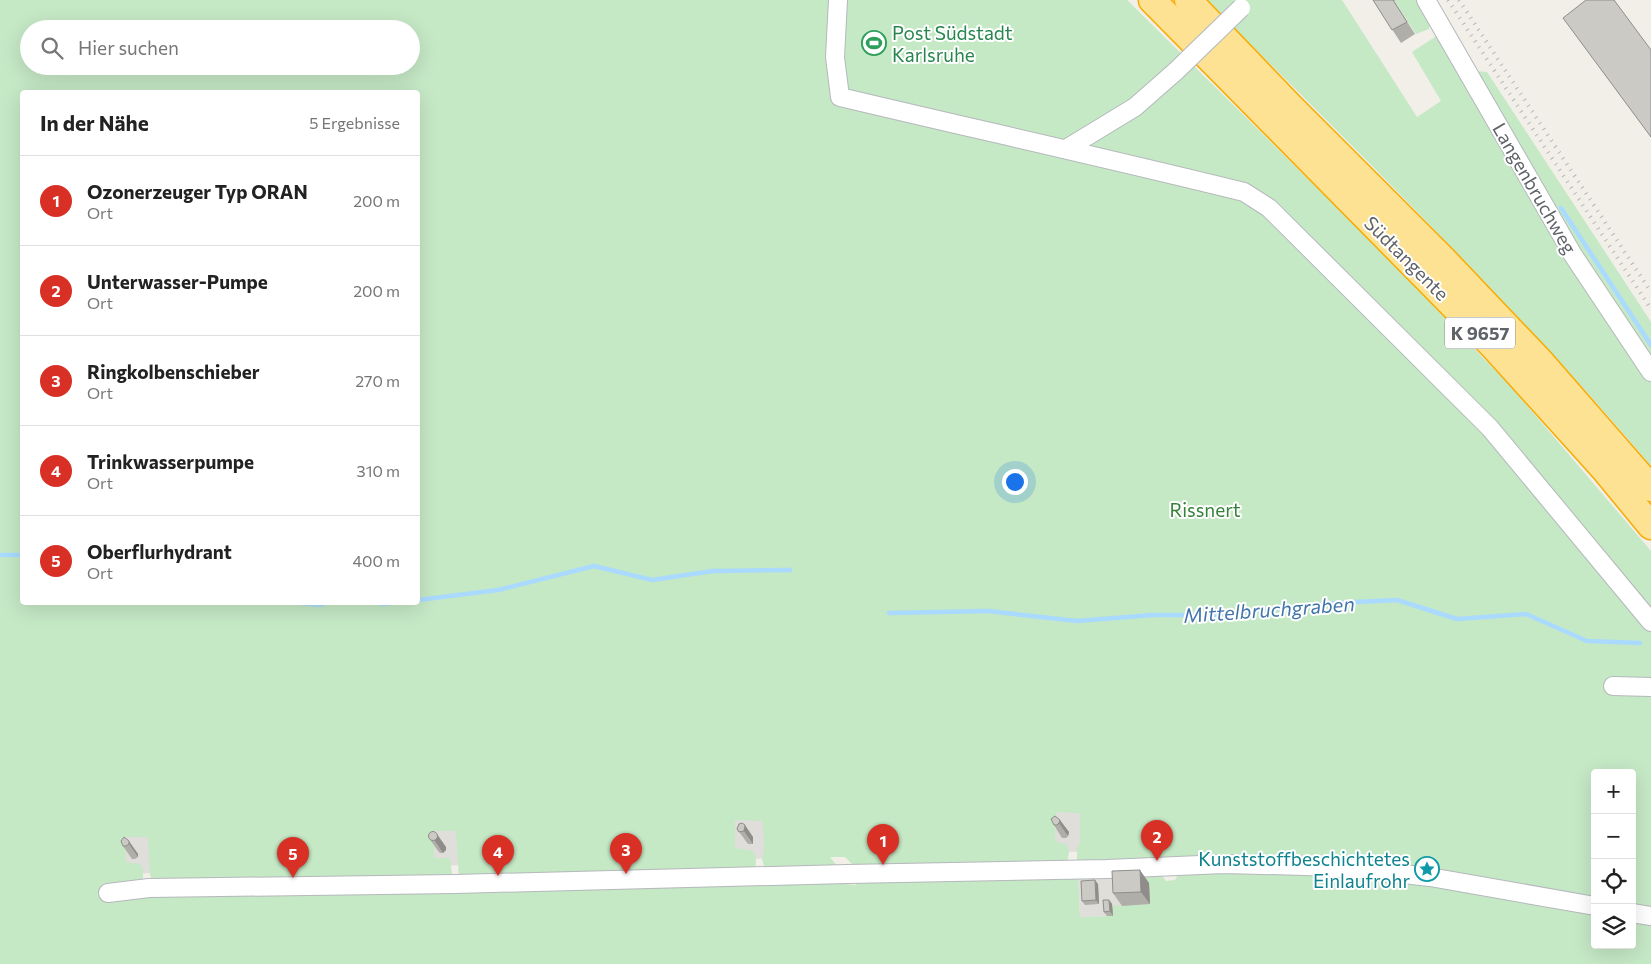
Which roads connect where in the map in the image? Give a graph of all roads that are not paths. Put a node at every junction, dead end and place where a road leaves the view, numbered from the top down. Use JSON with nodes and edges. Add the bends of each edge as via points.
{"nodes":[{"id":1,"x":838,"y":0,"type":"edge"},
{"id":2,"x":1152,"y":0,"type":"edge"},
{"id":3,"x":1426,"y":0,"type":"edge"},
{"id":4,"x":1190,"y":1,"type":"edge"},
{"id":5,"x":1245,"y":4,"type":"edge"},
{"id":6,"x":1066,"y":149,"type":"junction"},
{"id":7,"x":1651,"y":372,"type":"edge"},
{"id":8,"x":1651,"y":488,"type":"edge"},
{"id":9,"x":1651,"y":526,"type":"edge"},
{"id":10,"x":1651,"y":622,"type":"edge"},
{"id":11,"x":1613,"y":686,"type":"dead end"},
{"id":12,"x":1651,"y":687,"type":"edge"},
{"id":13,"x":108,"y":893,"type":"dead end"},
{"id":14,"x":1591,"y":905,"type":"edge"},
{"id":15,"x":1636,"y":914,"type":"edge"},
{"id":16,"x":1651,"y":916,"type":"edge"}],
"edges":[{"from":1,"to":6,"type":"lane","via":[[835,57],[840,97]]},
{"from":2,"to":9,"type":"highway","name":"Südtangente","number":"K 9657","via":[[1492,345]]},
{"from":3,"to":7,"type":"lane","name":"Langenbruchweg","via":[[1573,255]]},
{"from":4,"to":8,"type":"highway","name":"Südtangente","number":"K 9657","via":[[1443,259],[1609,438]]},
{"from":5,"to":6,"type":"lane","bridge":true,"via":[[1135,107]]},
{"from":6,"to":10,"type":"lane","via":[[1244,192],[1269,208],[1490,428]]},
{"from":11,"to":12,"type":"lane"},
{"from":13,"to":14,"type":"lane","via":[[149,888],[455,884],[1224,864],[1359,869]]},
{"from":15,"to":16,"type":"lane"}]}
